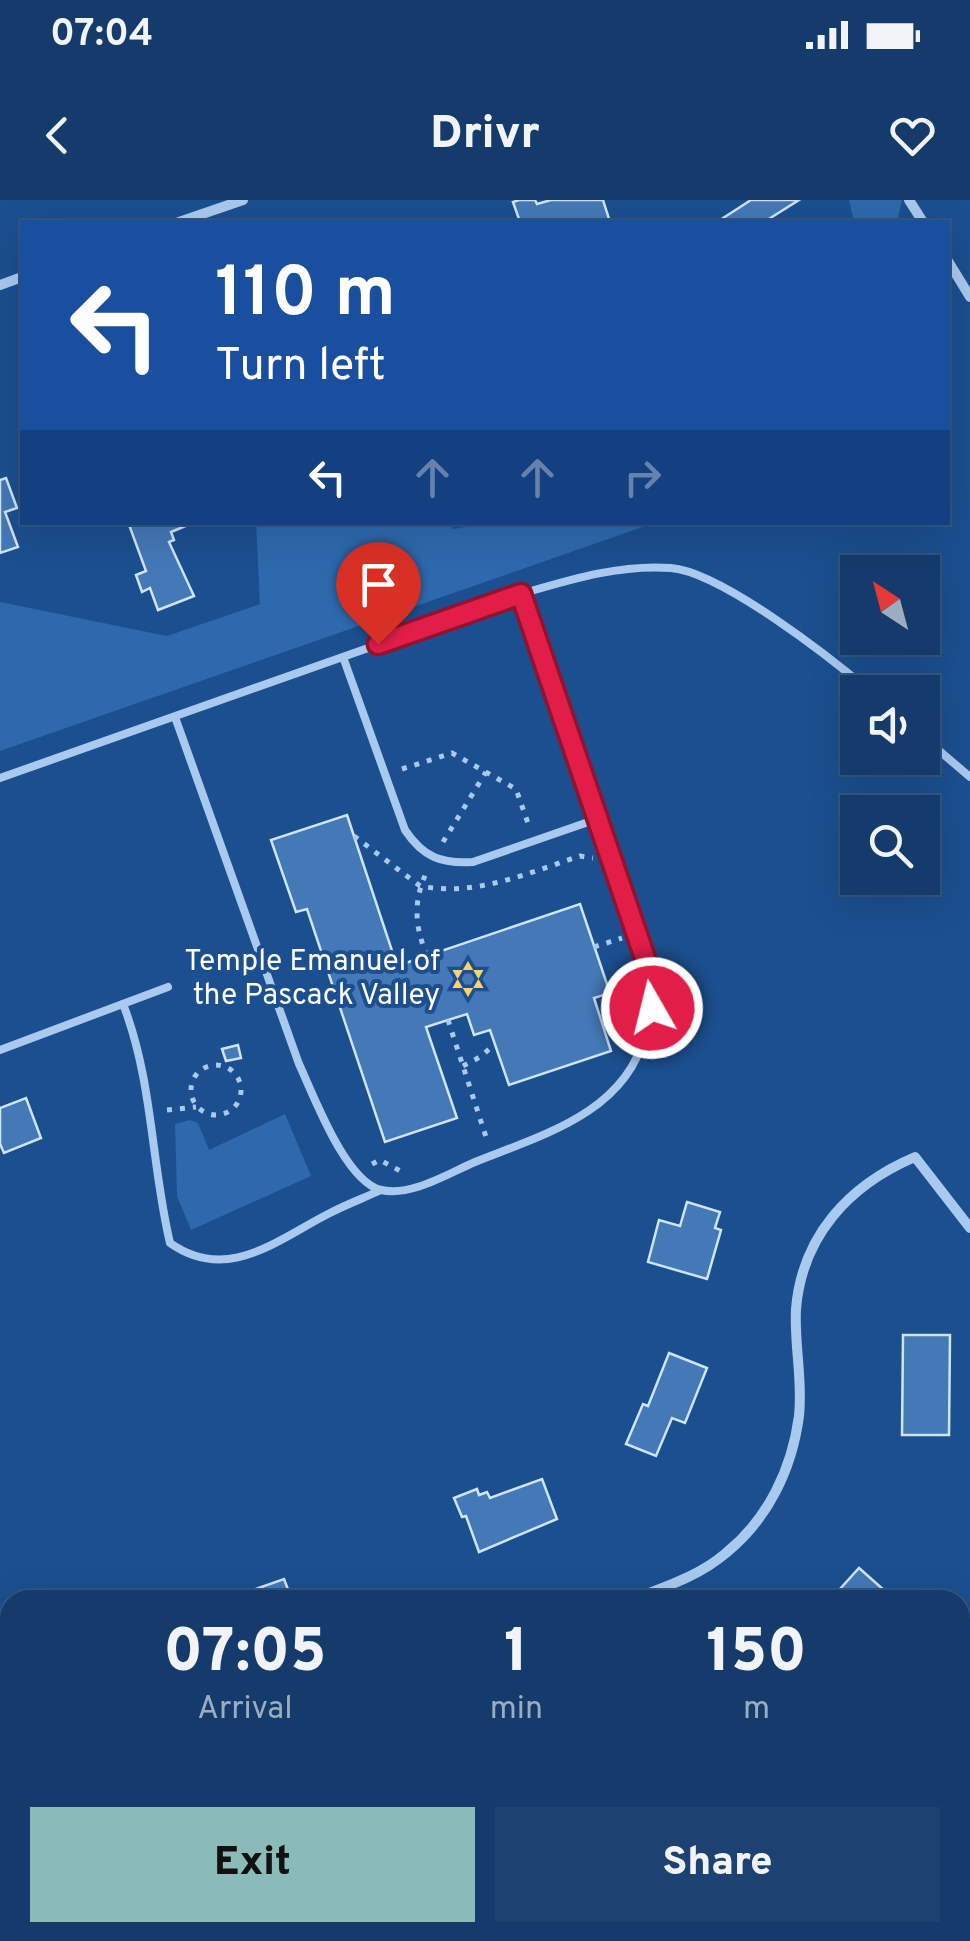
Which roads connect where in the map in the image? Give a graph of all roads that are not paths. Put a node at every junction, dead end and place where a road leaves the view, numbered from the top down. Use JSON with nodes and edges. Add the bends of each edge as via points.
{"nodes":[{"id":1,"x":243,"y":200,"type":"edge"},
{"id":2,"x":185,"y":220,"type":"edge"},
{"id":3,"x":950,"y":264,"type":"edge"},
{"id":4,"x":970,"y":297,"type":"edge"},
{"id":5,"x":521,"y":594,"type":"junction"},
{"id":6,"x":343,"y":657,"type":"junction"},
{"id":7,"x":850,"y":675,"type":"edge"},
{"id":8,"x":175,"y":716,"type":"junction"},
{"id":9,"x":940,"y":751,"type":"edge"},
{"id":10,"x":970,"y":776,"type":"edge"},
{"id":11,"x":0,"y":778,"type":"edge"},
{"id":12,"x":597,"y":819,"type":"junction"},
{"id":13,"x":168,"y":987,"type":"dead end"},
{"id":14,"x":123,"y":1004,"type":"junction"},
{"id":15,"x":0,"y":1050,"type":"edge"},
{"id":16,"x":381,"y":1190,"type":"junction"},
{"id":17,"x":970,"y":1228,"type":"edge"},
{"id":18,"x":658,"y":1590,"type":"edge"}],
"edges":[{"from":1,"to":2,"type":"street"},
{"from":3,"to":4,"type":"street"},
{"from":5,"to":6,"type":"lane"},
{"from":5,"to":7,"type":"lane","via":[[631,568],[675,568],[721,586]]},
{"from":5,"to":12,"type":"lane"},
{"from":6,"to":8,"type":"lane"},
{"from":6,"to":12,"type":"lane","via":[[406,830],[433,859],[472,862]]},
{"from":8,"to":11,"type":"lane"},
{"from":8,"to":16,"type":"lane","via":[[299,1064],[344,1154],[361,1180]]},
{"from":9,"to":10,"type":"lane"},
{"from":12,"to":16,"type":"lane","via":[[648,967],[652,1008],[624,1081],[599,1106],[556,1129],[408,1190]]},
{"from":13,"to":14,"type":"lane"},
{"from":14,"to":15,"type":"lane"},
{"from":14,"to":16,"type":"lane","via":[[145,1076],[170,1242],[186,1254],[246,1257]]},
{"from":17,"to":18,"type":"street","via":[[915,1157],[846,1200],[822,1227],[803,1269],[796,1312],[798,1416],[781,1483],[759,1519],[725,1554]]}]}
